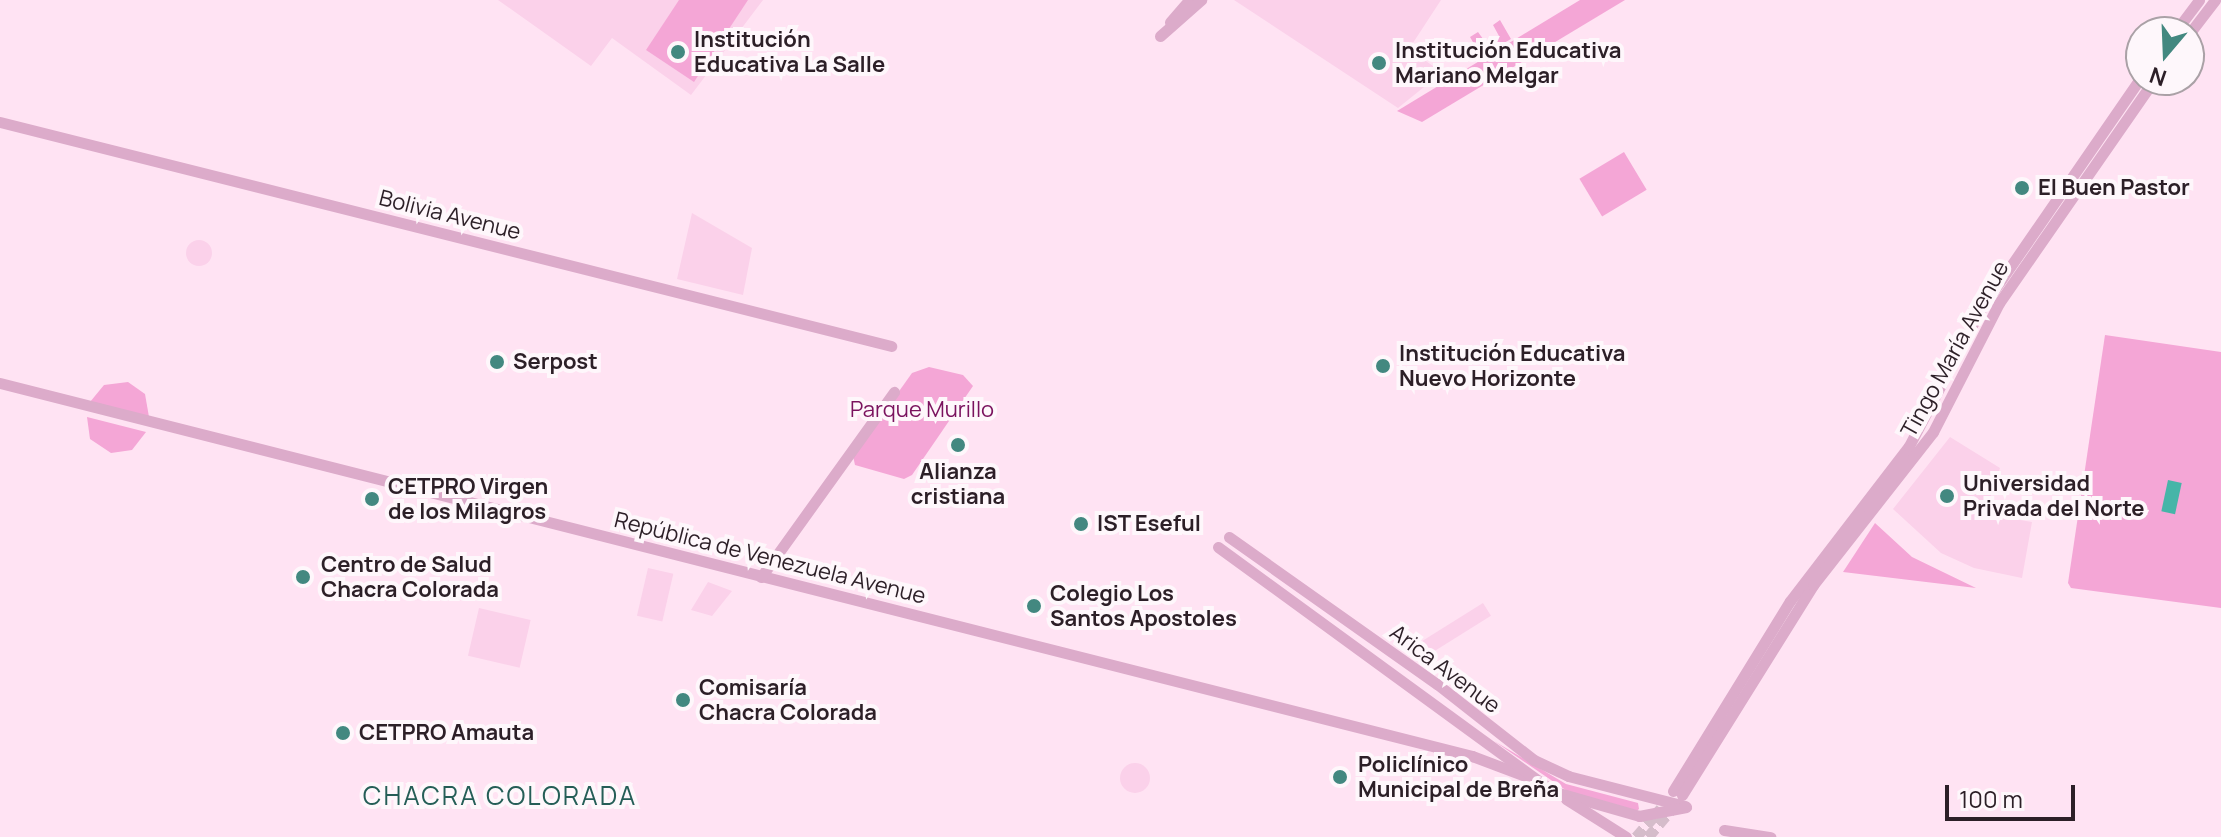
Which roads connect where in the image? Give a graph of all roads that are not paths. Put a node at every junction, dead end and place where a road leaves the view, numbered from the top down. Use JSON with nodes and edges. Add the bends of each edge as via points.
{"nodes":[{"id":1,"x":1189,"y":0,"type":"edge"},
{"id":2,"x":1201,"y":0,"type":"edge"},
{"id":3,"x":2215,"y":0,"type":"edge"},
{"id":4,"x":2203,"y":16,"type":"edge"},
{"id":5,"x":2128,"y":96,"type":"edge"},
{"id":6,"x":2143,"y":96,"type":"edge"},
{"id":7,"x":0,"y":122,"type":"edge"},
{"id":8,"x":891,"y":346,"type":"dead end"},
{"id":9,"x":0,"y":383,"type":"edge"},
{"id":10,"x":1949,"y":388,"type":"junction"},
{"id":11,"x":894,"y":392,"type":"dead end"},
{"id":12,"x":1229,"y":537,"type":"dead end"},
{"id":13,"x":1218,"y":547,"type":"dead end"},
{"id":14,"x":761,"y":577,"type":"junction"},
{"id":15,"x":1306,"y":592,"type":"junction"},
{"id":16,"x":1317,"y":619,"type":"junction"},
{"id":17,"x":1436,"y":703,"type":"junction"},
{"id":18,"x":1482,"y":722,"type":"junction"},
{"id":19,"x":1464,"y":725,"type":"junction"},
{"id":20,"x":1452,"y":751,"type":"junction"},
{"id":21,"x":1528,"y":777,"type":"junction"},
{"id":22,"x":1552,"y":791,"type":"junction"},
{"id":23,"x":1680,"y":797,"type":"junction"},
{"id":24,"x":1724,"y":830,"type":"dead end"},
{"id":25,"x":1626,"y":837,"type":"edge"},
{"id":26,"x":1770,"y":837,"type":"edge"}],
"edges":[{"from":1,"to":2,"type":"main road","via":[[1160,36]]},
{"from":3,"to":4,"type":"main road"},
{"from":5,"to":10,"type":"main road","via":[[1989,296]]},
{"from":6,"to":10,"type":"main road","name":"Tingo María Avenue","via":[[1999,303]]},
{"from":7,"to":8,"type":"main road","name":"Bolivia Avenue"},
{"from":9,"to":14,"type":"main road","name":"República de Venezuela Avenue"},
{"from":10,"to":23,"type":"main road","name":"Tingo María Avenue","via":[[1920,451],[1797,608]]},
{"from":11,"to":14,"type":"main road"},
{"from":12,"to":15,"type":"main road","name":"Arica Avenue"},
{"from":13,"to":16,"type":"main road","name":"Arica Avenue"},
{"from":14,"to":20,"type":"main road","name":"República de Venezuela Avenue"},
{"from":15,"to":16,"type":"main road"},
{"from":15,"to":18,"type":"main road","name":"Arica Avenue"},
{"from":16,"to":17,"type":"main road","name":"Arica Avenue"},
{"from":17,"to":18,"type":"main road"},
{"from":17,"to":19,"type":"main road","name":"Arica Avenue"},
{"from":18,"to":23,"type":"main road","name":"Arica Avenue","via":[[1557,772],[1652,800]]},
{"from":19,"to":20,"type":"main road"},
{"from":19,"to":21,"type":"main road","name":"Arica Avenue"},
{"from":20,"to":21,"type":"main road","name":"República de Venezuela Avenue"},
{"from":21,"to":22,"type":"main road","name":"Arica Avenue"},
{"from":22,"to":23,"type":"main road","name":"Arica Avenue","via":[[1639,816]]},
{"from":22,"to":25,"type":"main road","name":"Arica Avenue"},
{"from":24,"to":26,"type":"main road"}]}
